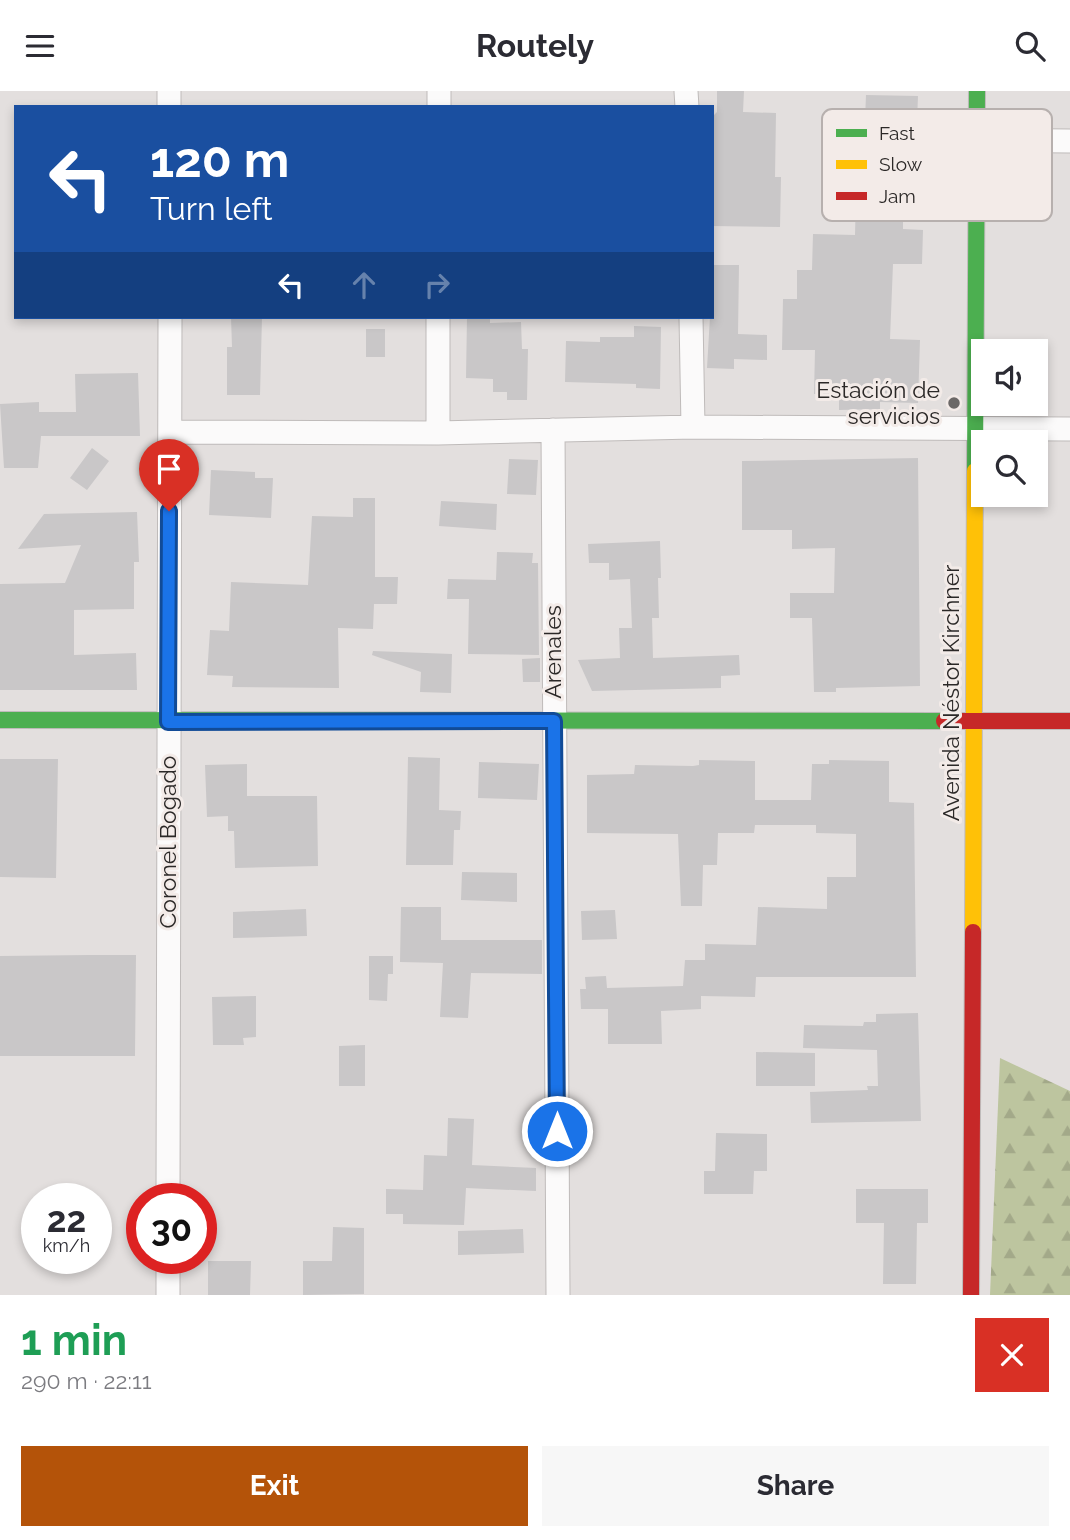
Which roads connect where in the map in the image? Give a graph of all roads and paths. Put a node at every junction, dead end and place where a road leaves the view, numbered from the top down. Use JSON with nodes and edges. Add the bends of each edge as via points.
{"nodes":[{"id":1,"x":977,"y":91,"type":"edge"},
{"id":2,"x":977,"y":109,"type":"edge"},
{"id":3,"x":1052,"y":141,"type":"edge"},
{"id":4,"x":1070,"y":141,"type":"edge"},
{"id":5,"x":976,"y":221,"type":"edge"},
{"id":6,"x":170,"y":319,"type":"edge"},
{"id":7,"x":438,"y":319,"type":"edge"},
{"id":8,"x":691,"y":319,"type":"edge"},
{"id":9,"x":693,"y":427,"type":"junction"},
{"id":10,"x":1070,"y":429,"type":"edge"},
{"id":11,"x":552,"y":430,"type":"junction"},
{"id":12,"x":975,"y":430,"type":"junction"},
{"id":13,"x":170,"y":432,"type":"junction"},
{"id":14,"x":438,"y":433,"type":"junction"},
{"id":15,"x":974,"y":507,"type":"edge"},
{"id":16,"x":0,"y":720,"type":"edge"},
{"id":17,"x":554,"y":721,"type":"junction"},
{"id":18,"x":1070,"y":721,"type":"edge"},
{"id":19,"x":168,"y":722,"type":"junction"},
{"id":20,"x":973,"y":723,"type":"junction"},
{"id":21,"x":168,"y":1183,"type":"edge"},
{"id":22,"x":167,"y":1274,"type":"edge"},
{"id":23,"x":167,"y":1295,"type":"edge"},
{"id":24,"x":558,"y":1295,"type":"edge"},
{"id":25,"x":971,"y":1295,"type":"edge"}],
"edges":[{"from":1,"to":2,"type":"main road","name":"Avenida Néstor Kirchner"},
{"from":3,"to":4,"type":"street"},
{"from":5,"to":12,"type":"main road","name":"Avenida Néstor Kirchner"},
{"from":6,"to":13,"type":"street","name":"Coronel Bogado"},
{"from":7,"to":14,"type":"street"},
{"from":8,"to":9,"type":"street"},
{"from":9,"to":11,"type":"street"},
{"from":9,"to":12,"type":"street"},
{"from":10,"to":12,"type":"street"},
{"from":11,"to":14,"type":"street"},
{"from":11,"to":17,"type":"street","name":"Arenales"},
{"from":13,"to":14,"type":"street"},
{"from":13,"to":19,"type":"street","name":"Coronel Bogado"},
{"from":15,"to":20,"type":"main road","name":"Avenida Néstor Kirchner"},
{"from":16,"to":19,"type":"main road"},
{"from":17,"to":19,"type":"main road"},
{"from":17,"to":20,"type":"main road"},
{"from":17,"to":24,"type":"street","name":"Arenales"},
{"from":18,"to":20,"type":"main road"},
{"from":19,"to":21,"type":"street","name":"Coronel Bogado"},
{"from":20,"to":25,"type":"main road","name":"Avenida Néstor Kirchner"},
{"from":22,"to":23,"type":"street"}]}
